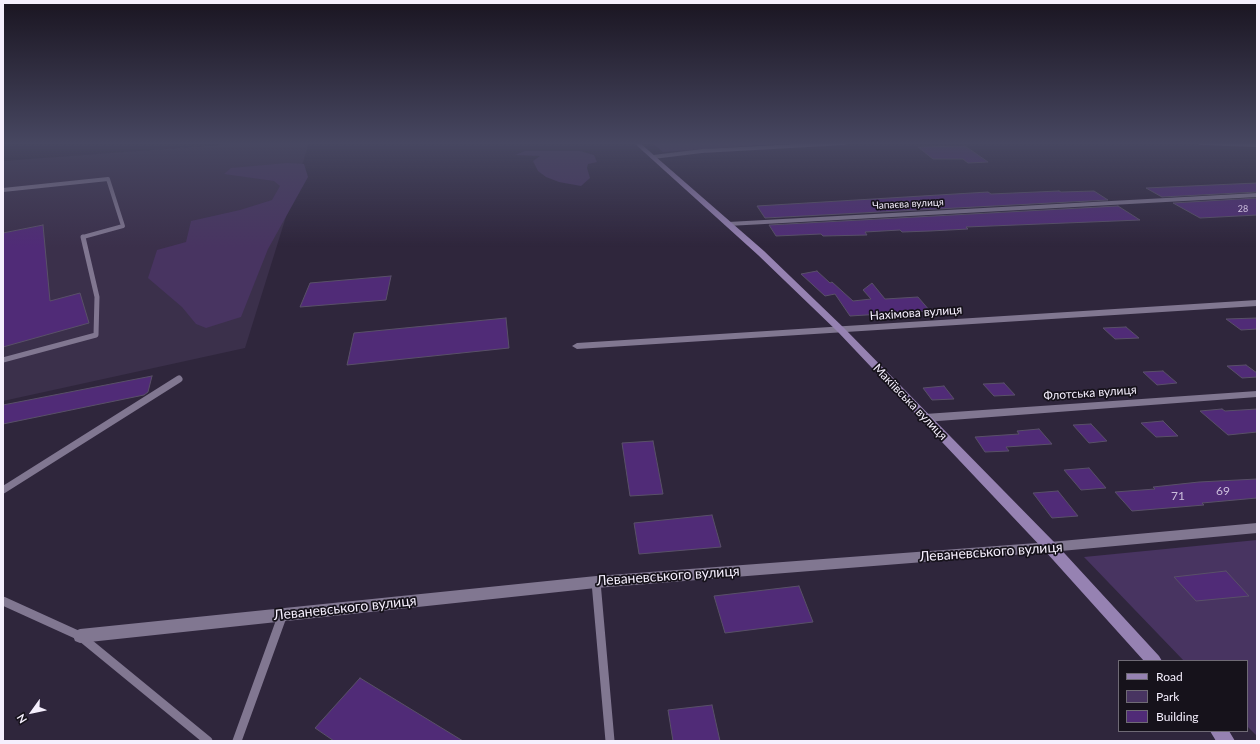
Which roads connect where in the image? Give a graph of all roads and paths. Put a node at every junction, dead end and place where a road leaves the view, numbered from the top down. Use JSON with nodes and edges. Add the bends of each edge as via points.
{"nodes":[{"id":1,"x":676,"y":178,"type":"edge"},
{"id":2,"x":3,"y":190,"type":"edge"},
{"id":3,"x":1257,"y":196,"type":"edge"},
{"id":4,"x":728,"y":224,"type":"junction"},
{"id":5,"x":1257,"y":303,"type":"edge"},
{"id":6,"x":841,"y":330,"type":"junction"},
{"id":7,"x":577,"y":346,"type":"dead end"},
{"id":8,"x":3,"y":360,"type":"edge"},
{"id":9,"x":179,"y":379,"type":"dead end"},
{"id":10,"x":1257,"y":394,"type":"edge"},
{"id":11,"x":925,"y":418,"type":"junction"},
{"id":12,"x":3,"y":490,"type":"edge"},
{"id":13,"x":1257,"y":528,"type":"edge"},
{"id":14,"x":1050,"y":547,"type":"junction"},
{"id":15,"x":596,"y":582,"type":"junction"},
{"id":16,"x":3,"y":601,"type":"edge"},
{"id":17,"x":283,"y":614,"type":"junction"},
{"id":18,"x":80,"y":636,"type":"junction"},
{"id":19,"x":1153,"y":660,"type":"edge"},
{"id":20,"x":1219,"y":732,"type":"edge"},
{"id":21,"x":208,"y":741,"type":"edge"},
{"id":22,"x":237,"y":741,"type":"edge"},
{"id":23,"x":610,"y":741,"type":"edge"},
{"id":24,"x":1227,"y":741,"type":"edge"}],
"edges":[{"from":1,"to":4,"type":"main road","name":"Макіївська вулиця"},
{"from":2,"to":8,"type":"lane","via":[[108,179],[123,226],[83,237],[97,297],[96,335]]},
{"from":3,"to":4,"type":"street","name":"Чапаєва вулиця"},
{"from":4,"to":6,"type":"main road","name":"Макіївська вулиця"},
{"from":5,"to":6,"type":"street","name":"Нахімова вулиця"},
{"from":6,"to":7,"type":"street","name":"Нахімова вулиця"},
{"from":6,"to":11,"type":"main road","name":"Макіївська вулиця"},
{"from":9,"to":12,"type":"lane"},
{"from":10,"to":11,"type":"street","name":"Флотська вулиця"},
{"from":11,"to":14,"type":"main road","name":"Макіївська вулиця"},
{"from":13,"to":14,"type":"street","name":"Леваневського вулиця"},
{"from":14,"to":15,"type":"street","name":"Леваневського вулиця"},
{"from":14,"to":19,"type":"main road","name":"Макіївська вулиця"},
{"from":15,"to":17,"type":"street","name":"Леваневського вулиця"},
{"from":15,"to":23,"type":"lane"},
{"from":16,"to":18,"type":"lane"},
{"from":17,"to":18,"type":"street","name":"Леваневського вулиця"},
{"from":17,"to":22,"type":"lane"},
{"from":18,"to":21,"type":"lane"},
{"from":20,"to":24,"type":"main road"}]}
